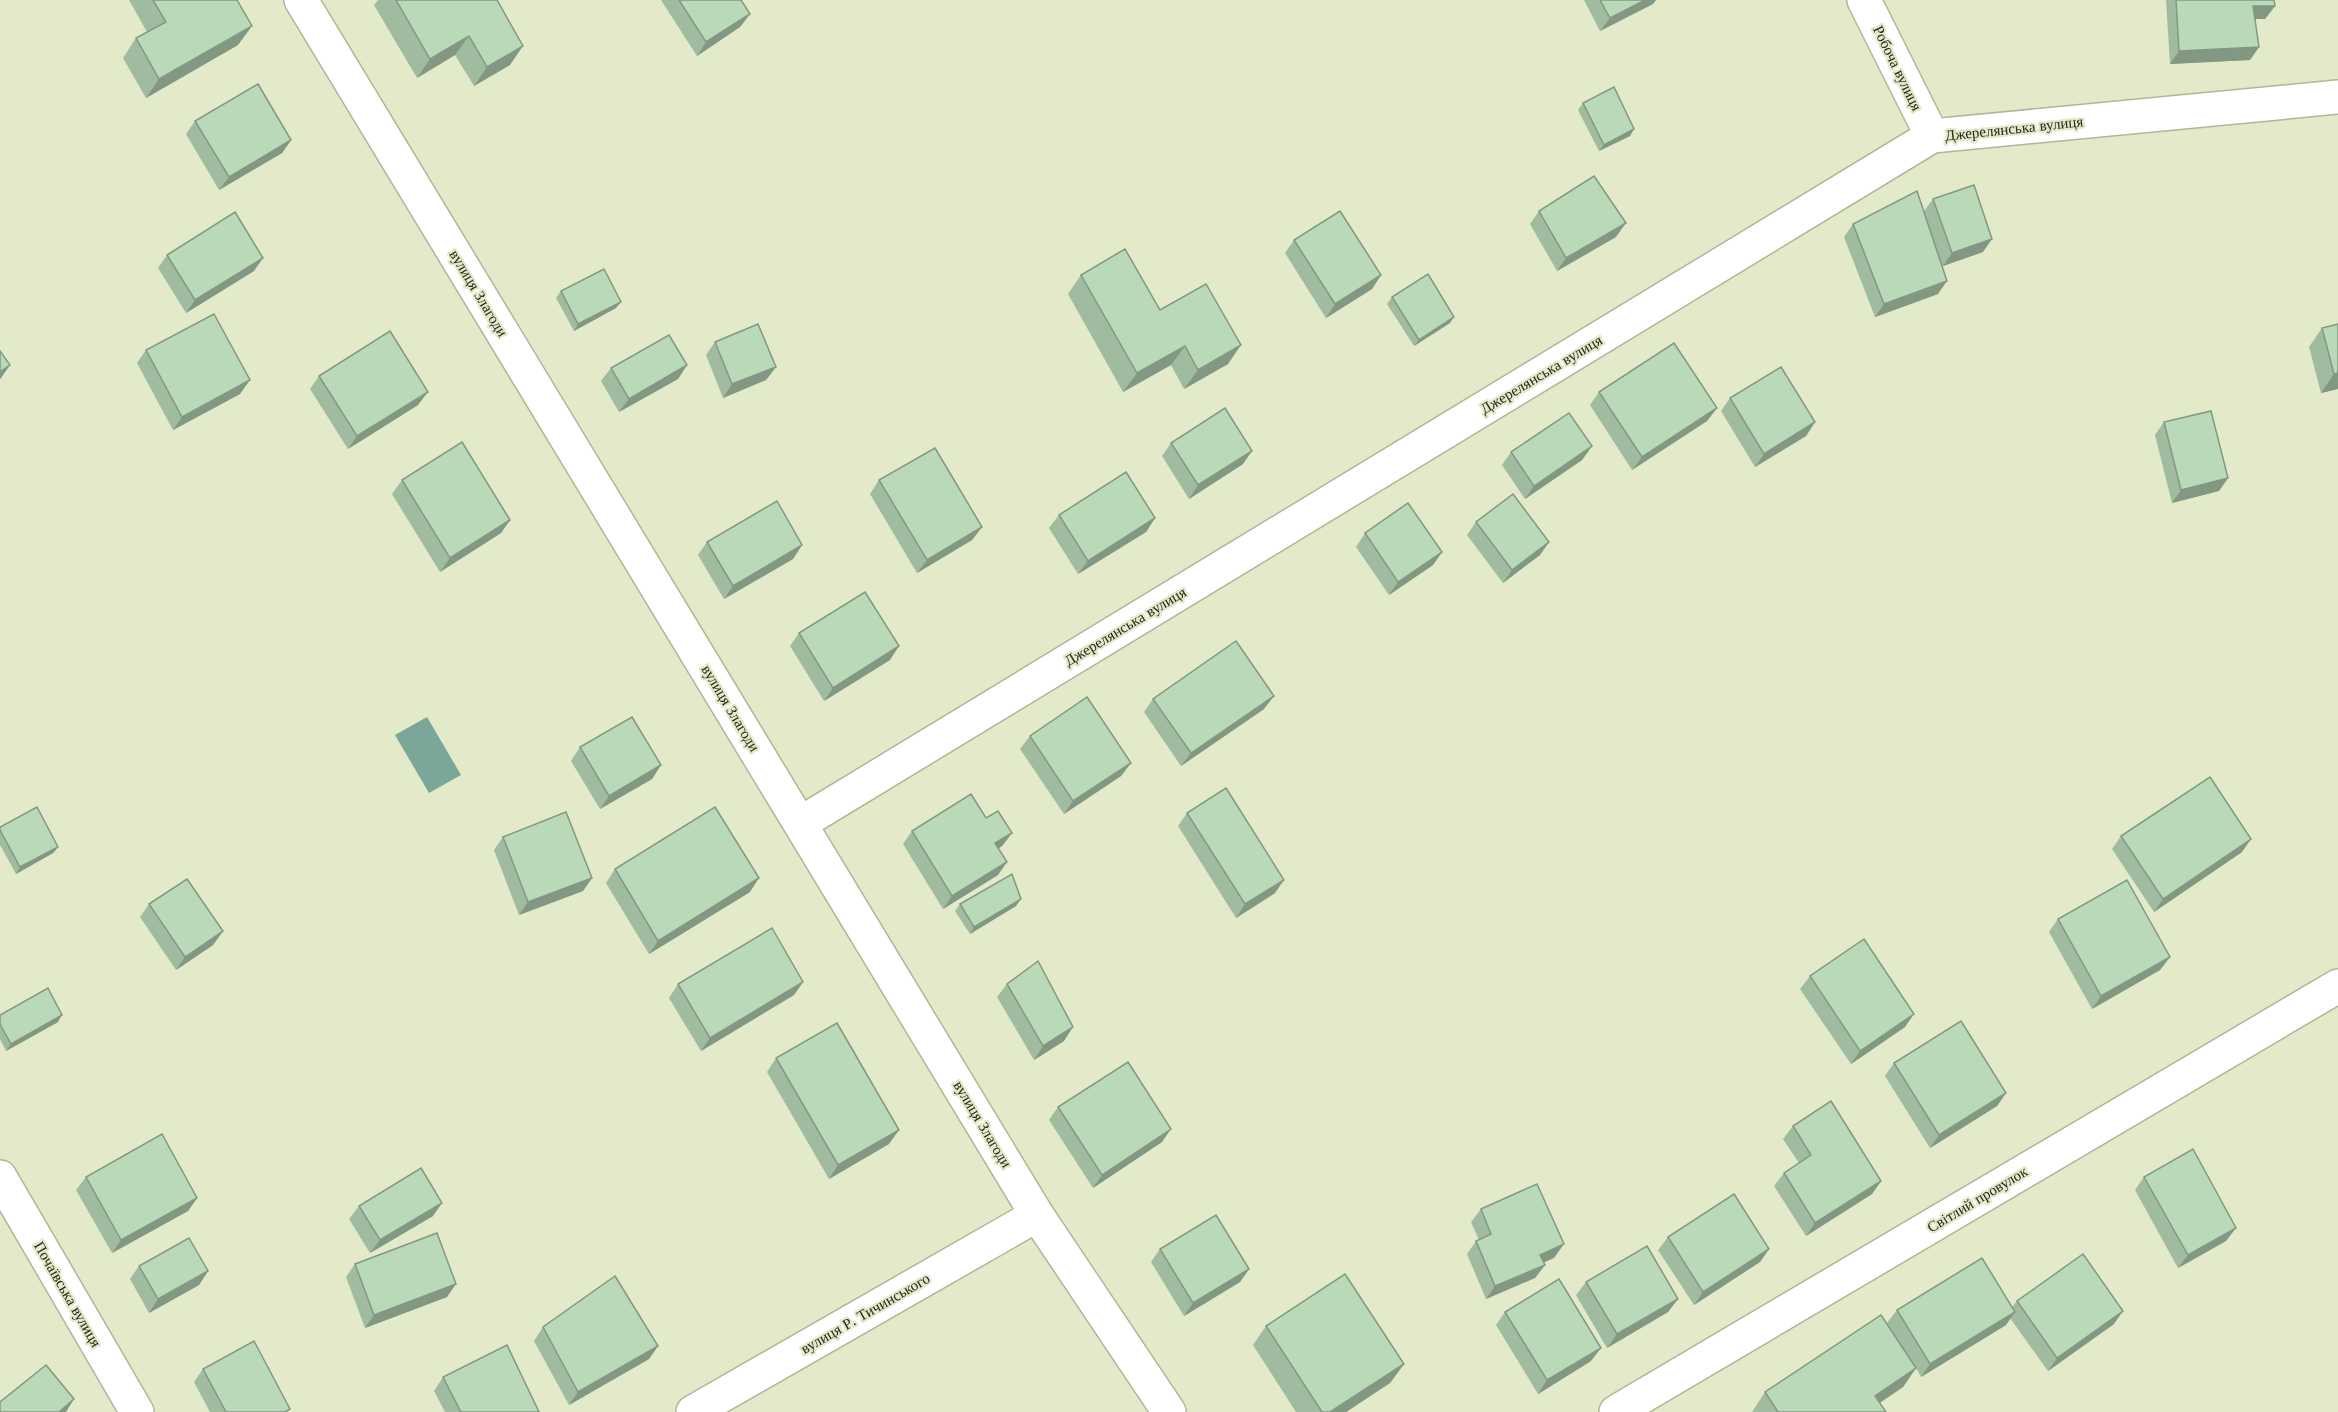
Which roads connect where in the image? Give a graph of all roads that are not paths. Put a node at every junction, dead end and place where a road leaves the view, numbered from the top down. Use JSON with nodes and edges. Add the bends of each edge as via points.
{"nodes":[{"id":1,"x":301,"y":0,"type":"edge"},
{"id":2,"x":1864,"y":0,"type":"edge"},
{"id":3,"x":2338,"y":97,"type":"edge"},
{"id":4,"x":1932,"y":136,"type":"junction"},
{"id":5,"x":801,"y":823,"type":"junction"},
{"id":6,"x":2338,"y":986,"type":"edge"},
{"id":7,"x":0,"y":1177,"type":"edge"},
{"id":8,"x":1037,"y":1215,"type":"junction"},
{"id":9,"x":137,"y":1412,"type":"edge"},
{"id":10,"x":693,"y":1412,"type":"edge"},
{"id":11,"x":1169,"y":1412,"type":"edge"},
{"id":12,"x":1616,"y":1412,"type":"edge"}],
"edges":[{"from":1,"to":5,"type":"street","name":"вулиця Злагоди"},
{"from":2,"to":4,"type":"street","name":"Робоча вулиця"},
{"from":3,"to":4,"type":"street","name":"Джерелянська вулиця"},
{"from":4,"to":5,"type":"street","name":"Джерелянська вулиця"},
{"from":5,"to":8,"type":"street","name":"вулиця Злагоди"},
{"from":6,"to":12,"type":"street","name":"Світлий провулок"},
{"from":7,"to":9,"type":"street","name":"Почаївська вулиця"},
{"from":8,"to":10,"type":"street","name":"вулиця Р. Тичинського"},
{"from":8,"to":11,"type":"street","name":"вулиця Злагоди"}]}
